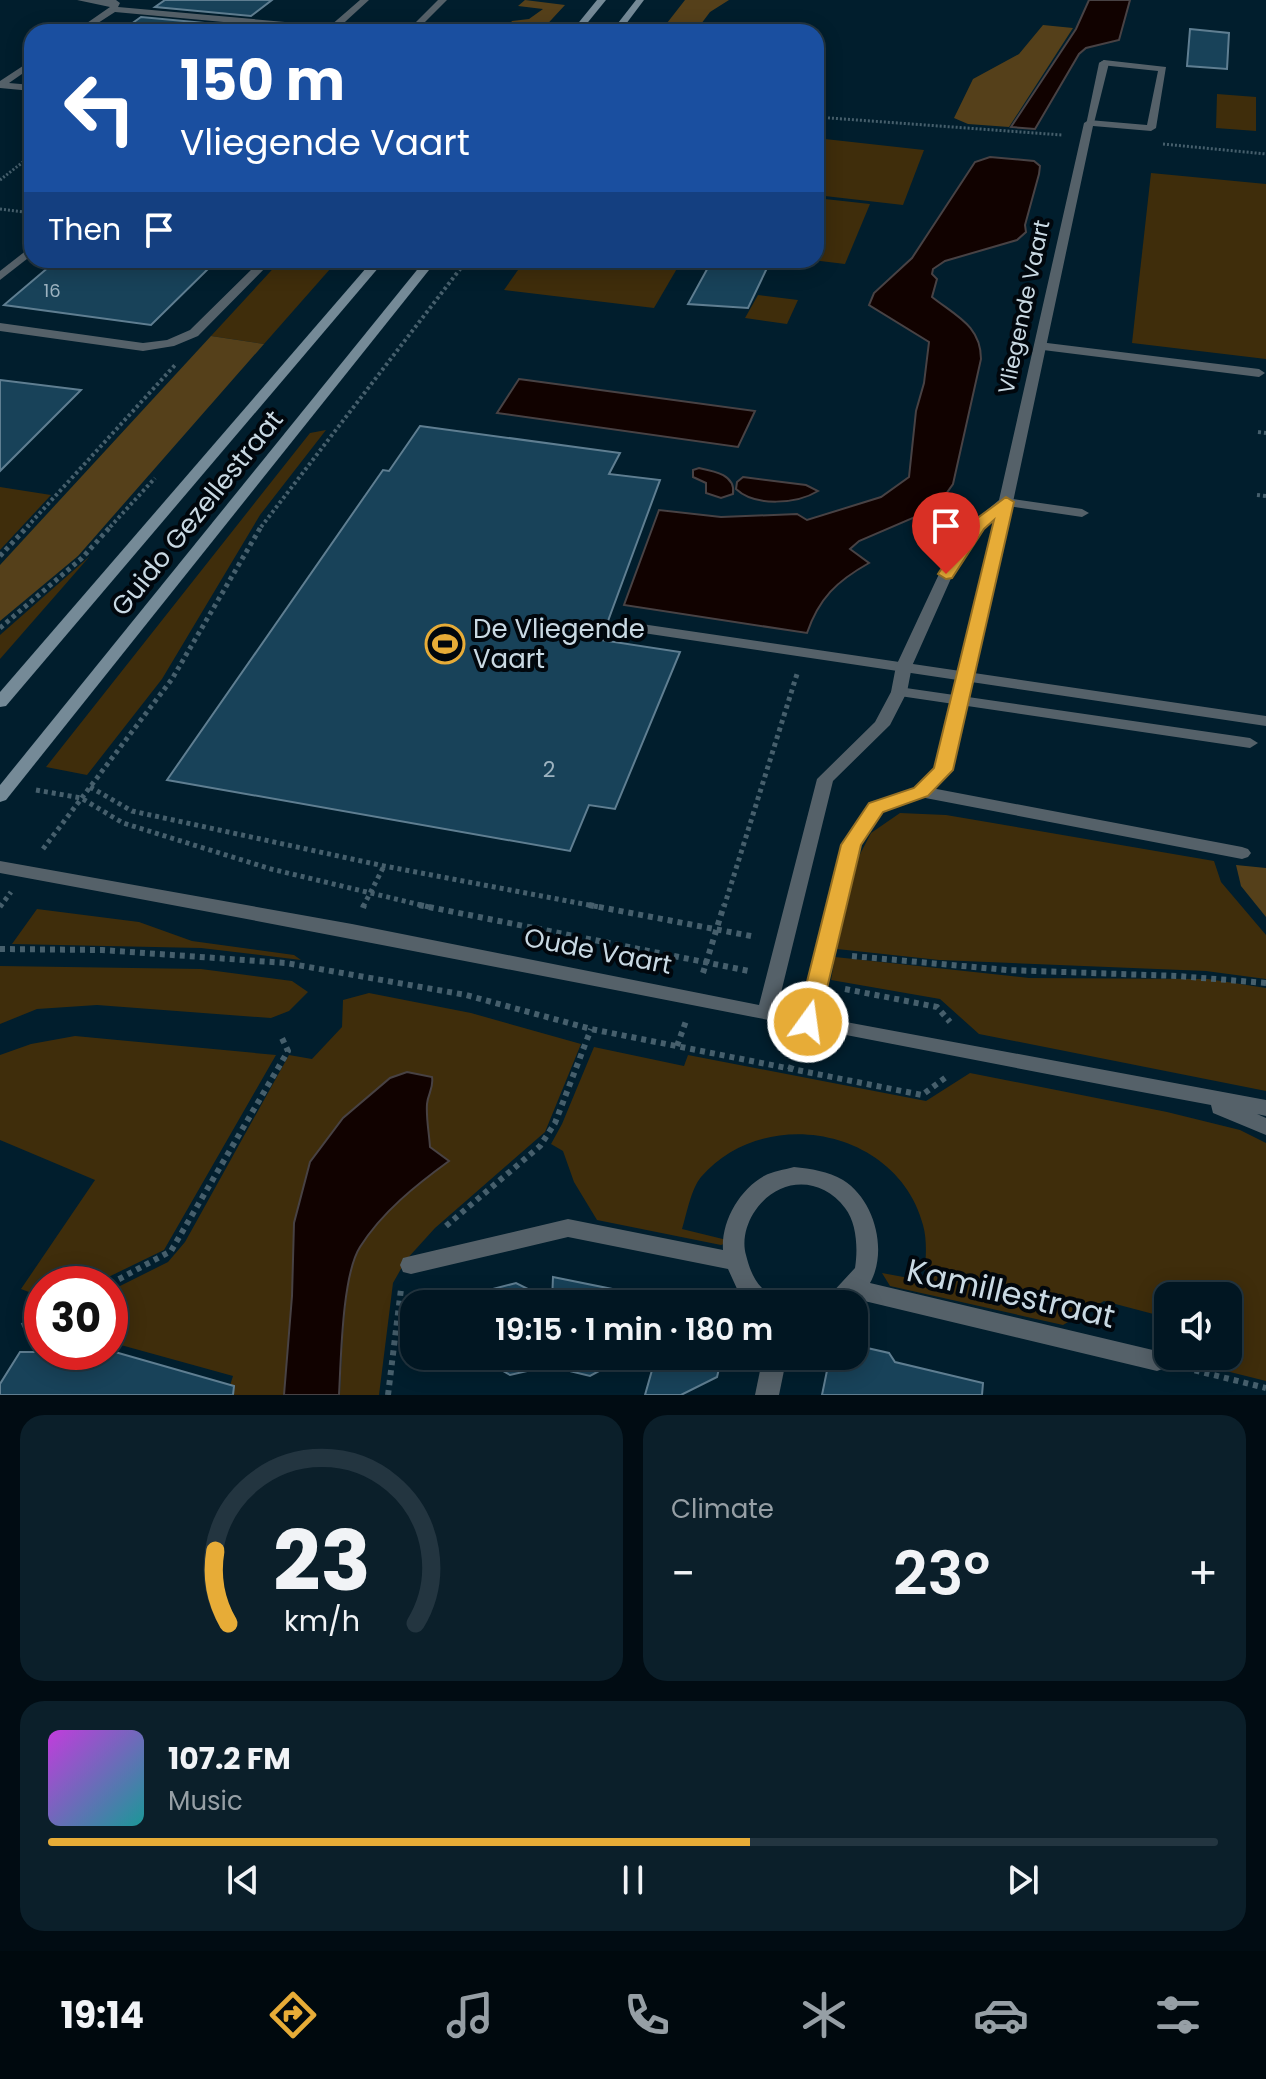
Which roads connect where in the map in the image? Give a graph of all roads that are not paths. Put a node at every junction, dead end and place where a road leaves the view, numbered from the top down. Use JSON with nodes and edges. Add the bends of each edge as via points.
{"nodes":[{"id":1,"x":81,"y":0,"type":"edge"},
{"id":2,"x":365,"y":0,"type":"edge"},
{"id":3,"x":443,"y":0,"type":"edge"},
{"id":4,"x":602,"y":0,"type":"edge"},
{"id":5,"x":640,"y":0,"type":"edge"},
{"id":6,"x":116,"y":5,"type":"edge"},
{"id":7,"x":89,"y":24,"type":"edge"},
{"id":8,"x":273,"y":24,"type":"edge"},
{"id":9,"x":339,"y":24,"type":"edge"},
{"id":10,"x":418,"y":24,"type":"edge"},
{"id":11,"x":582,"y":24,"type":"edge"},
{"id":12,"x":621,"y":24,"type":"edge"},
{"id":13,"x":0,"y":68,"type":"edge"},
{"id":14,"x":24,"y":68,"type":"edge"},
{"id":15,"x":21,"y":70,"type":"junction"},
{"id":16,"x":0,"y":85,"type":"edge"},
{"id":17,"x":24,"y":87,"type":"edge"},
{"id":18,"x":1089,"y":123,"type":"junction"},
{"id":19,"x":24,"y":256,"type":"edge"},
{"id":20,"x":259,"y":268,"type":"edge"},
{"id":21,"x":372,"y":268,"type":"edge"},
{"id":22,"x":425,"y":268,"type":"edge"},
{"id":23,"x":0,"y":277,"type":"edge"},
{"id":24,"x":0,"y":327,"type":"edge"},
{"id":25,"x":1039,"y":346,"type":"junction"},
{"id":26,"x":1259,"y":373,"type":"dead end"},
{"id":27,"x":1006,"y":502,"type":"junction"},
{"id":28,"x":1082,"y":513,"type":"dead end"},
{"id":29,"x":628,"y":627,"type":"dead end"},
{"id":30,"x":904,"y":666,"type":"junction"},
{"id":31,"x":965,"y":675,"type":"junction"},
{"id":32,"x":899,"y":692,"type":"junction"},
{"id":33,"x":961,"y":699,"type":"junction"},
{"id":34,"x":0,"y":702,"type":"edge"},
{"id":35,"x":1266,"y":721,"type":"edge"},
{"id":36,"x":1250,"y":743,"type":"dead end"},
{"id":37,"x":921,"y":792,"type":"junction"},
{"id":38,"x":0,"y":796,"type":"edge"},
{"id":39,"x":1242,"y":853,"type":"dead end"},
{"id":40,"x":0,"y":867,"type":"edge"},
{"id":41,"x":766,"y":1014,"type":"junction"},
{"id":42,"x":808,"y":1022,"type":"junction"},
{"id":43,"x":1185,"y":1093,"type":"junction"},
{"id":44,"x":1266,"y":1108,"type":"edge"},
{"id":45,"x":1266,"y":1127,"type":"edge"},
{"id":46,"x":737,"y":1262,"type":"junction"},
{"id":47,"x":411,"y":1265,"type":"road end"},
{"id":48,"x":850,"y":1288,"type":"junction"},
{"id":49,"x":751,"y":1290,"type":"edge"},
{"id":50,"x":848,"y":1290,"type":"edge"},
{"id":51,"x":1154,"y":1360,"type":"edge"},
{"id":52,"x":772,"y":1370,"type":"edge"},
{"id":53,"x":767,"y":1395,"type":"edge"}],
"edges":[{"from":1,"to":6,"type":"street"},
{"from":2,"to":9,"type":"street"},
{"from":3,"to":10,"type":"street"},
{"from":4,"to":11,"type":"main road"},
{"from":5,"to":12,"type":"main road"},
{"from":6,"to":7,"type":"street"},
{"from":6,"to":8,"type":"street"},
{"from":13,"to":15,"type":"street"},
{"from":14,"to":15,"type":"street"},
{"from":15,"to":16,"type":"street"},
{"from":16,"to":17,"type":"street"},
{"from":18,"to":18,"type":"street","name":"Vliegende Vaart","via":[[1151,128],[1163,69],[1104,63]]},
{"from":18,"to":25,"type":"street","name":"Vliegende Vaart"},
{"from":19,"to":23,"type":"street"},
{"from":20,"to":24,"type":"street","via":[[180,341],[143,347]]},
{"from":21,"to":34,"type":"main road","name":"Guido Gezellestraat"},
{"from":22,"to":38,"type":"main road","name":"Guido Gezellestraat"},
{"from":25,"to":26,"type":"street"},
{"from":25,"to":27,"type":"street","name":"Vliegende Vaart"},
{"from":27,"to":28,"type":"street"},
{"from":27,"to":30,"type":"street","via":[[978,525],[946,574]]},
{"from":27,"to":31,"type":"street","name":"Vliegende Vaart"},
{"from":29,"to":30,"type":"street"},
{"from":30,"to":31,"type":"street"},
{"from":30,"to":32,"type":"street"},
{"from":31,"to":33,"type":"street","name":"Vliegende Vaart"},
{"from":31,"to":35,"type":"street"},
{"from":32,"to":33,"type":"street"},
{"from":32,"to":41,"type":"street","via":[[882,725],[825,779]]},
{"from":33,"to":36,"type":"street"},
{"from":33,"to":37,"type":"street","name":"Vliegende Vaart","via":[[943,770]]},
{"from":37,"to":39,"type":"street"},
{"from":37,"to":42,"type":"street","via":[[876,807],[851,845]]},
{"from":40,"to":41,"type":"street","name":"Oude Vaart"},
{"from":41,"to":42,"type":"street","name":"Oude Vaart"},
{"from":42,"to":43,"type":"street","name":"Oude Vaart"},
{"from":43,"to":44,"type":"street","name":"Oude Vaart"},
{"from":43,"to":45,"type":"street","name":"Oude Vaart"},
{"from":46,"to":47,"type":"street","via":[[568,1228]]},
{"from":46,"to":48,"type":"street","via":[[731,1241],[746,1204],[765,1186],[790,1177],[816,1177],[840,1187],[858,1205],[868,1230],[866,1269]]},
{"from":46,"to":49,"type":"street"},
{"from":48,"to":50,"type":"street"},
{"from":48,"to":51,"type":"street","name":"Kamillestraat"},
{"from":52,"to":53,"type":"street"}]}
